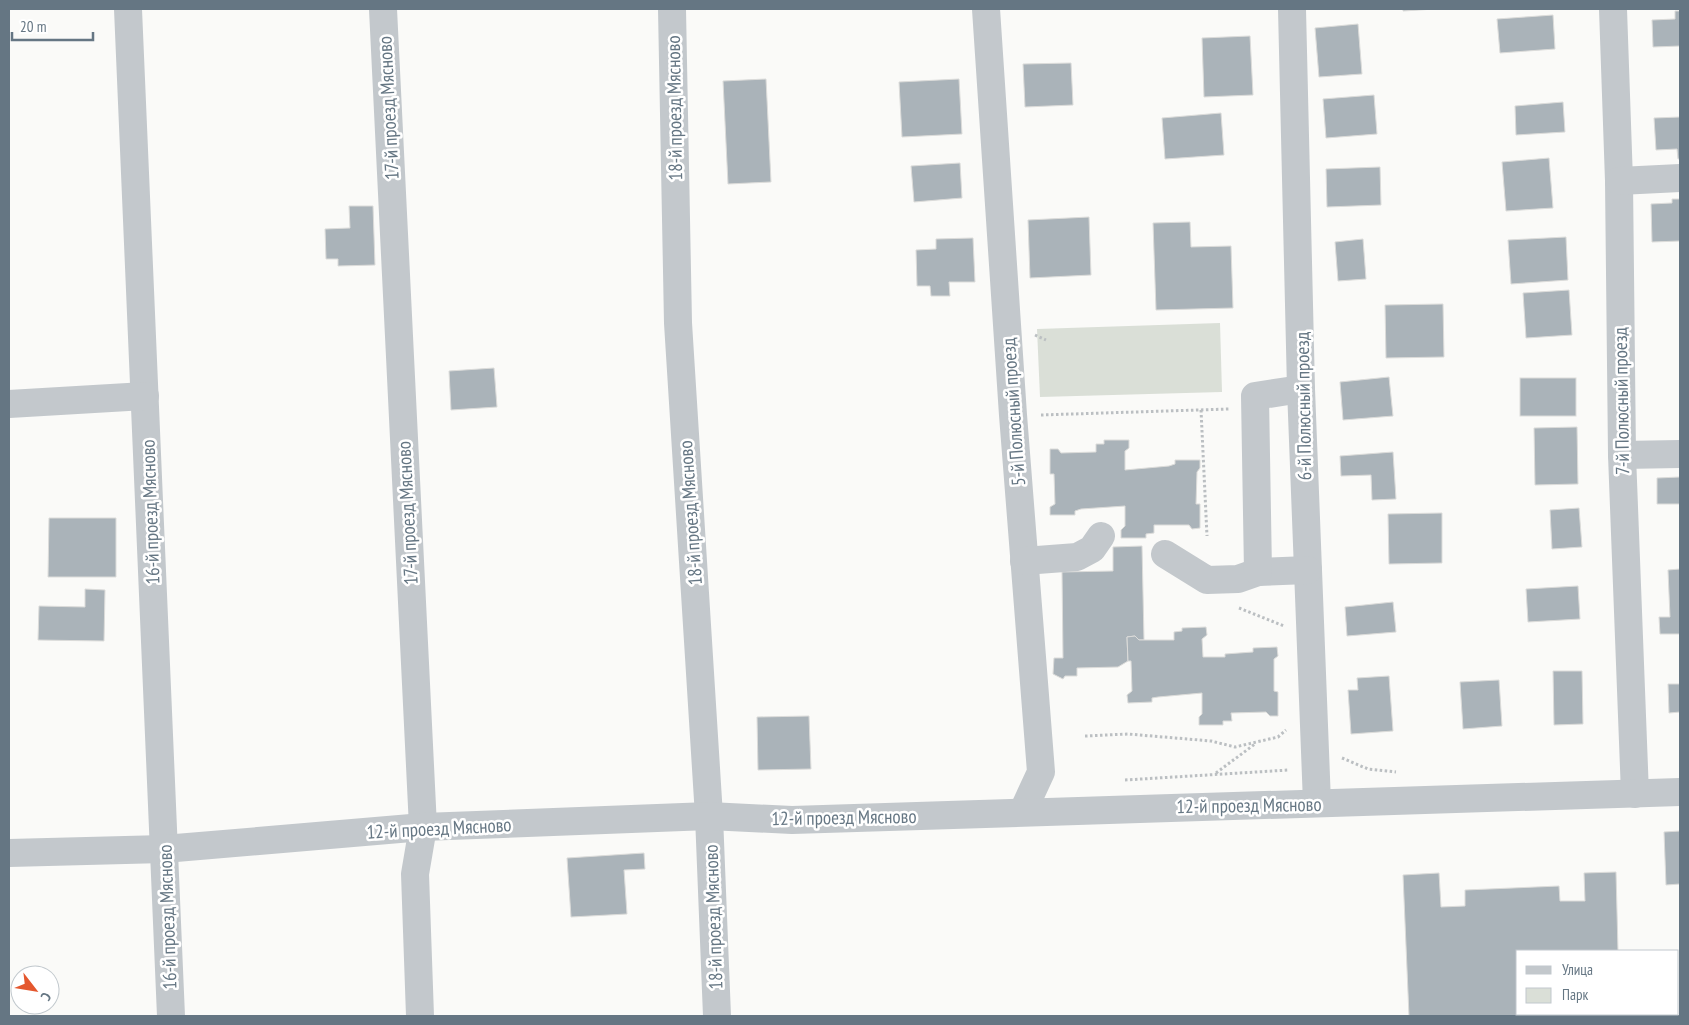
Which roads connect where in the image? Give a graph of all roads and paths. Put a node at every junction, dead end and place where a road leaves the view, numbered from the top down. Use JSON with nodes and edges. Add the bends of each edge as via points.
{"nodes":[{"id":1,"x":128,"y":9,"type":"edge"},
{"id":2,"x":383,"y":9,"type":"edge"},
{"id":3,"x":672,"y":9,"type":"edge"},
{"id":4,"x":986,"y":9,"type":"edge"},
{"id":5,"x":1292,"y":9,"type":"edge"},
{"id":6,"x":1613,"y":9,"type":"edge"},
{"id":7,"x":1680,"y":178,"type":"edge"},
{"id":8,"x":1619,"y":181,"type":"junction"},
{"id":9,"x":1302,"y":389,"type":"junction"},
{"id":10,"x":145,"y":396,"type":"junction"},
{"id":11,"x":9,"y":404,"type":"edge"},
{"id":12,"x":1255,"y":408,"type":"junction"},
{"id":13,"x":1201,"y":410,"type":"junction"},
{"id":14,"x":1012,"y":415,"type":"junction"},
{"id":15,"x":1680,"y":454,"type":"edge"},
{"id":16,"x":1622,"y":455,"type":"junction"},
{"id":17,"x":1101,"y":536,"type":"dead end"},
{"id":18,"x":1207,"y":536,"type":"dead end"},
{"id":19,"x":1165,"y":554,"type":"dead end"},
{"id":20,"x":1024,"y":562,"type":"junction"},
{"id":21,"x":1308,"y":570,"type":"junction"},
{"id":22,"x":1258,"y":572,"type":"junction"},
{"id":23,"x":1238,"y":608,"type":"dead end"},
{"id":24,"x":1290,"y":630,"type":"dead end"},
{"id":25,"x":1303,"y":733,"type":"junction"},
{"id":26,"x":1085,"y":736,"type":"dead end"},
{"id":27,"x":1257,"y":742,"type":"junction"},
{"id":28,"x":1299,"y":770,"type":"dead end"},
{"id":29,"x":1402,"y":772,"type":"dead end"},
{"id":30,"x":1215,"y":774,"type":"junction"},
{"id":31,"x":1115,"y":780,"type":"dead end"},
{"id":32,"x":1680,"y":792,"type":"edge"},
{"id":33,"x":1635,"y":794,"type":"junction"},
{"id":34,"x":1317,"y":803,"type":"junction"},
{"id":35,"x":1023,"y":811,"type":"junction"},
{"id":36,"x":709,"y":816,"type":"junction"},
{"id":37,"x":423,"y":827,"type":"junction"},
{"id":38,"x":164,"y":849,"type":"junction"},
{"id":39,"x":9,"y":853,"type":"edge"},
{"id":40,"x":171,"y":1016,"type":"edge"},
{"id":41,"x":420,"y":1016,"type":"edge"},
{"id":42,"x":717,"y":1016,"type":"edge"}],
"edges":[{"from":1,"to":10,"type":"street","name":"16-й проезд Мясново"},
{"from":2,"to":37,"type":"street","name":"17-й проезд Мясново"},
{"from":3,"to":36,"type":"street","name":"18-й проезд Мясново","via":[[678,322]]},
{"from":4,"to":14,"type":"street","name":"5-й Полюсный проезд"},
{"from":5,"to":9,"type":"street","name":"6-й Полюсный проезд"},
{"from":6,"to":8,"type":"street","name":"7-й Полюсный проезд"},
{"from":7,"to":8,"type":"street"},
{"from":8,"to":16,"type":"street","name":"7-й Полюсный проезд"},
{"from":9,"to":12,"type":"street","via":[[1255,396]]},
{"from":9,"to":21,"type":"street","name":"6-й Полюсный проезд"},
{"from":10,"to":11,"type":"street"},
{"from":10,"to":38,"type":"street","name":"16-й проезд Мясново"},
{"from":12,"to":13,"type":"path"},
{"from":12,"to":22,"type":"street"},
{"from":13,"to":14,"type":"path"},
{"from":13,"to":18,"type":"path"},
{"from":14,"to":20,"type":"street","name":"5-й Полюсный проезд"},
{"from":15,"to":16,"type":"street"},
{"from":16,"to":33,"type":"street","name":"7-й Полюсный проезд"},
{"from":17,"to":20,"type":"street","via":[[1092,549],[1077,557]]},
{"from":19,"to":22,"type":"street","via":[[1207,580],[1238,579]]},
{"from":20,"to":35,"type":"street","name":"5-й Полюсный проезд","via":[[1041,772]]},
{"from":21,"to":22,"type":"street"},
{"from":21,"to":25,"type":"street","name":"6-й Полюсный проезд"},
{"from":23,"to":24,"type":"path"},
{"from":25,"to":27,"type":"path"},
{"from":25,"to":29,"type":"path","via":[[1348,762]]},
{"from":25,"to":34,"type":"street","name":"6-й Полюсный проезд"},
{"from":26,"to":27,"type":"path","via":[[1128,734],[1211,741],[1236,747]]},
{"from":27,"to":30,"type":"path"},
{"from":28,"to":30,"type":"path"},
{"from":30,"to":31,"type":"path"},
{"from":32,"to":33,"type":"street","name":"12-й проезд Мясново"},
{"from":33,"to":34,"type":"street","name":"12-й проезд Мясново"},
{"from":34,"to":35,"type":"street","name":"12-й проезд Мясново"},
{"from":35,"to":36,"type":"street","name":"12-й проезд Мясново","via":[[792,820]]},
{"from":36,"to":37,"type":"street","name":"12-й проезд Мясново"},
{"from":36,"to":42,"type":"street","name":"18-й проезд Мясново"},
{"from":37,"to":38,"type":"street","name":"12-й проезд Мясново"},
{"from":37,"to":41,"type":"street","name":"17-й проезд Мясново","via":[[414,874]]},
{"from":38,"to":39,"type":"street","name":"12-й проезд Мясново"},
{"from":38,"to":40,"type":"street","name":"16-й проезд Мясново"}]}
